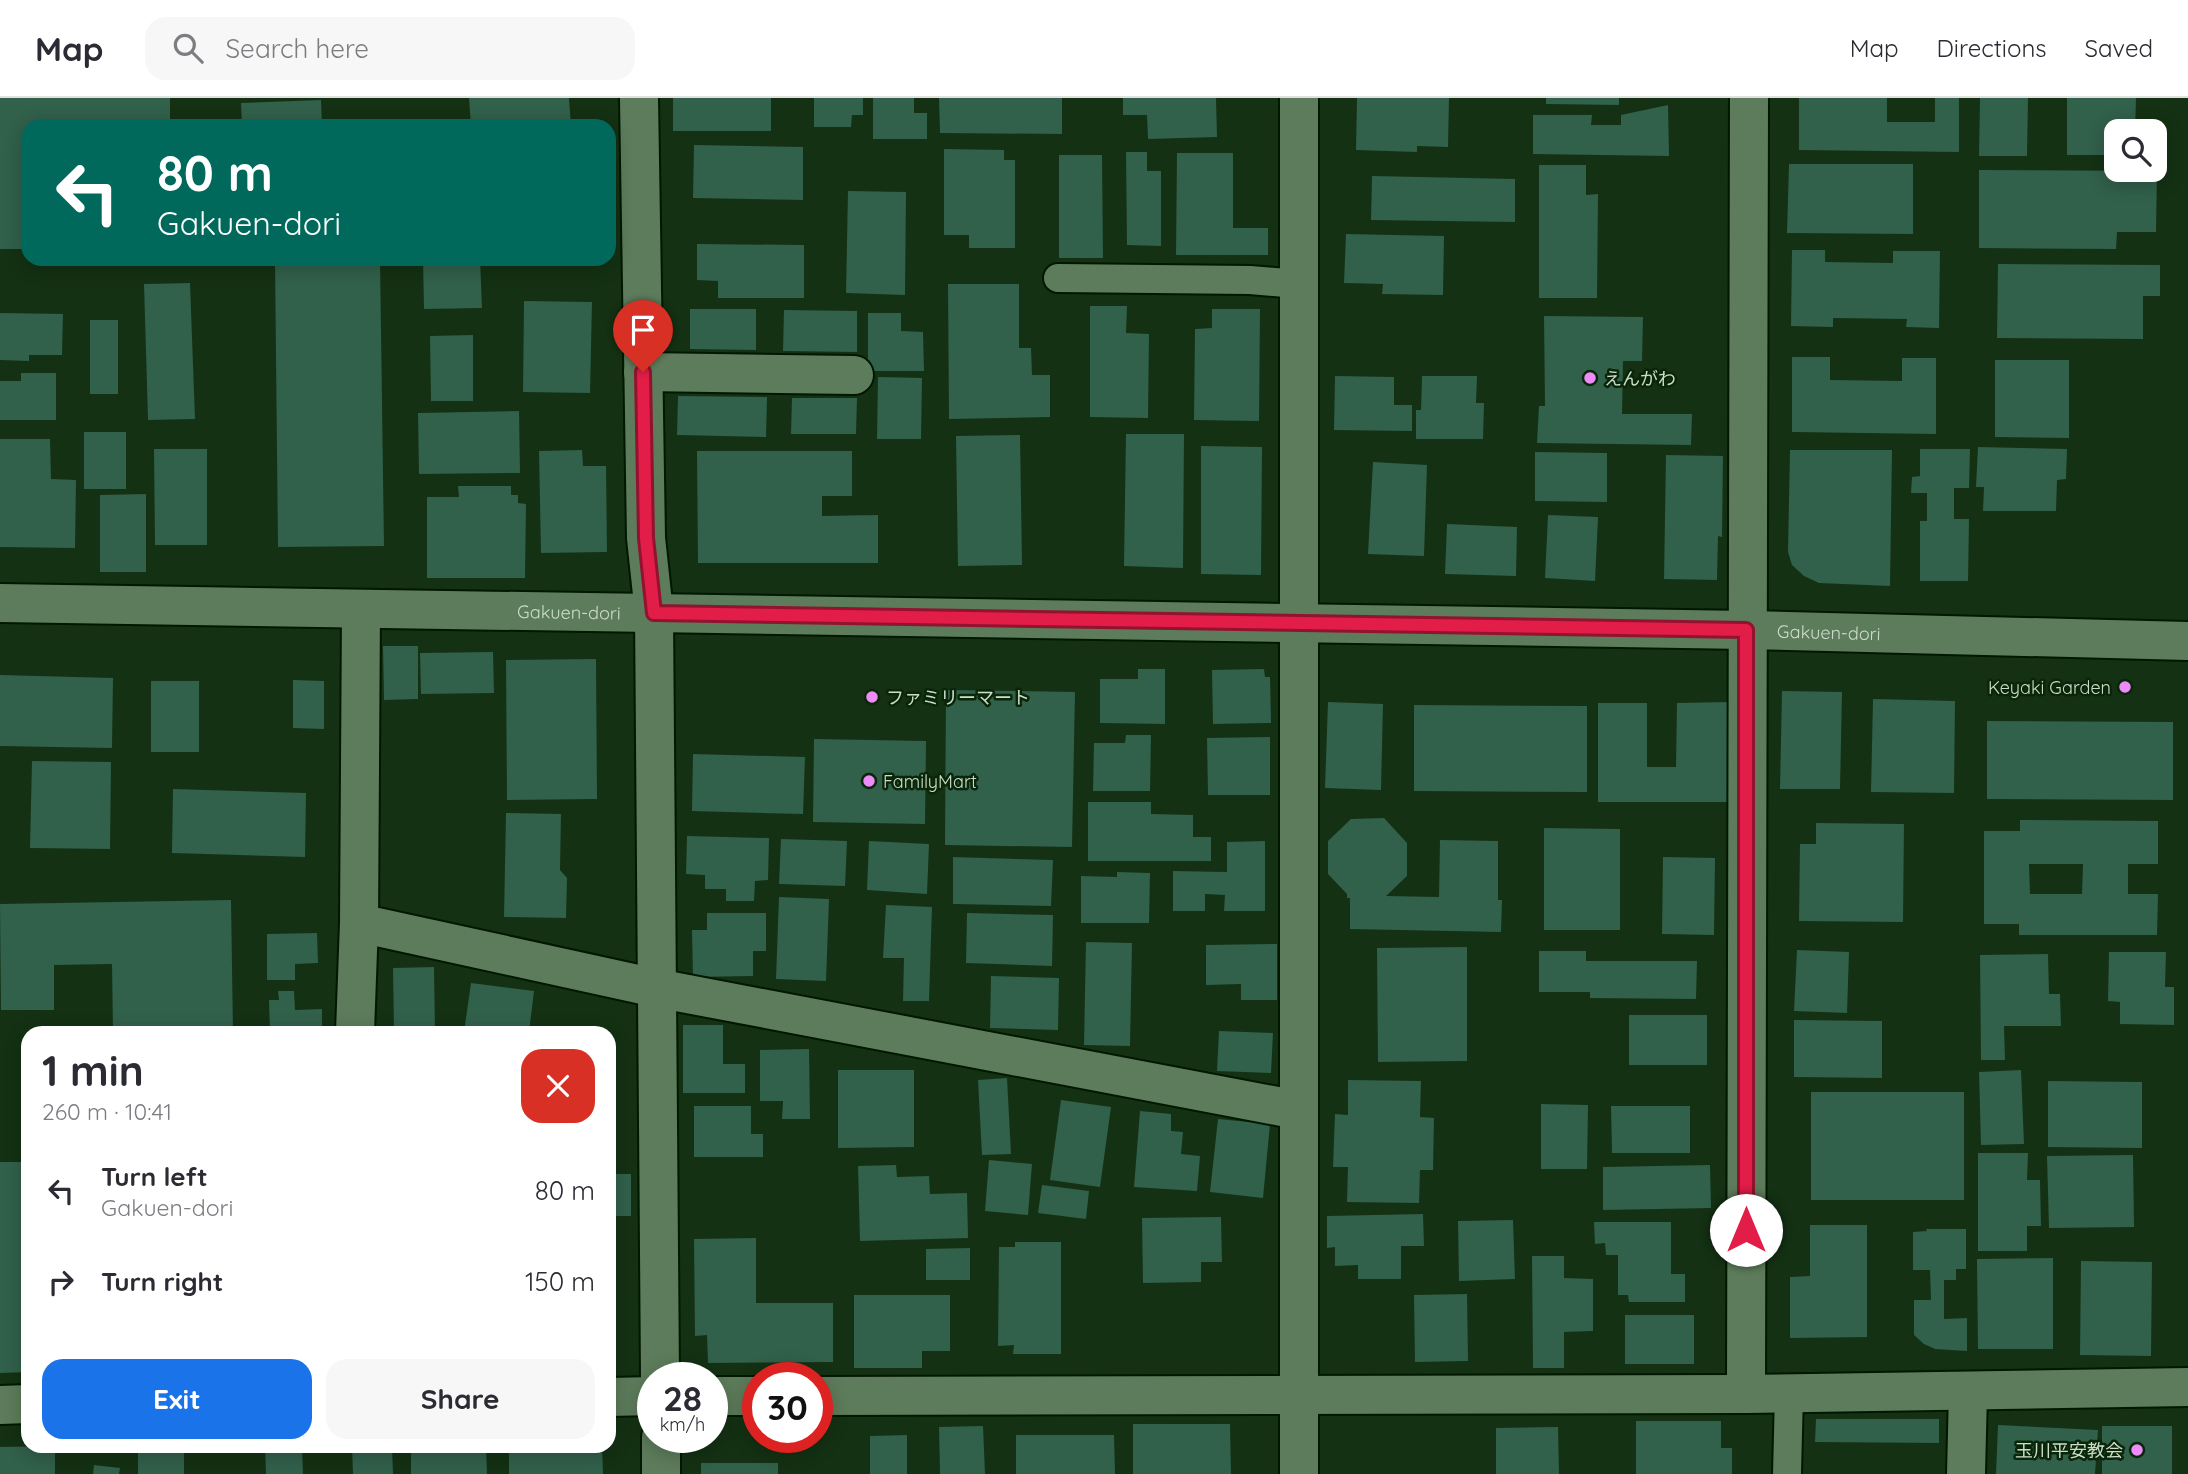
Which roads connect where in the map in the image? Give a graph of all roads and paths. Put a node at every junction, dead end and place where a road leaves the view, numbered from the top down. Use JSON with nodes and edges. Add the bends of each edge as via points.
{"nodes":[{"id":1,"x":639,"y":98,"type":"edge"},
{"id":2,"x":1299,"y":98,"type":"edge"},
{"id":3,"x":1749,"y":98,"type":"edge"},
{"id":4,"x":1058,"y":278,"type":"dead end"},
{"id":5,"x":1298,"y":284,"type":"junction"},
{"id":6,"x":643,"y":372,"type":"junction"},
{"id":7,"x":854,"y":375,"type":"dead end"},
{"id":8,"x":0,"y":603,"type":"edge"},
{"id":9,"x":361,"y":610,"type":"junction"},
{"id":10,"x":654,"y":613,"type":"junction"},
{"id":11,"x":1300,"y":624,"type":"junction"},
{"id":12,"x":1746,"y":630,"type":"junction"},
{"id":13,"x":2188,"y":641,"type":"edge"},
{"id":14,"x":359,"y":923,"type":"junction"},
{"id":15,"x":656,"y":988,"type":"junction"},
{"id":16,"x":355,"y":1026,"type":"edge"},
{"id":17,"x":1298,"y":1110,"type":"junction"},
{"id":18,"x":660,"y":1362,"type":"edge"},
{"id":19,"x":2188,"y":1387,"type":"edge"},
{"id":20,"x":1968,"y":1392,"type":"junction"},
{"id":21,"x":1788,"y":1393,"type":"junction"},
{"id":22,"x":1746,"y":1394,"type":"junction"},
{"id":23,"x":1300,"y":1395,"type":"junction"},
{"id":24,"x":637,"y":1396,"type":"edge"},
{"id":25,"x":833,"y":1396,"type":"edge"},
{"id":26,"x":616,"y":1397,"type":"edge"},
{"id":27,"x":21,"y":1404,"type":"edge"},
{"id":28,"x":0,"y":1405,"type":"edge"},
{"id":29,"x":661,"y":1453,"type":"edge"},
{"id":30,"x":661,"y":1474,"type":"edge"},
{"id":31,"x":1299,"y":1474,"type":"edge"},
{"id":32,"x":1787,"y":1474,"type":"edge"},
{"id":33,"x":1966,"y":1474,"type":"edge"}],
"edges":[{"from":1,"to":6,"type":"street"},
{"from":2,"to":5,"type":"street"},
{"from":3,"to":12,"type":"street"},
{"from":4,"to":5,"type":"lane"},
{"from":5,"to":11,"type":"street"},
{"from":6,"to":7,"type":"street"},
{"from":6,"to":10,"type":"street","via":[[646,538]]},
{"from":8,"to":9,"type":"street","name":"Gakuen-dori"},
{"from":9,"to":10,"type":"street","name":"Gakuen-dori"},
{"from":9,"to":14,"type":"street"},
{"from":10,"to":11,"type":"street","name":"Gakuen-dori"},
{"from":10,"to":15,"type":"street"},
{"from":11,"to":12,"type":"street","name":"Gakuen-dori"},
{"from":11,"to":17,"type":"street"},
{"from":12,"to":13,"type":"street","name":"Gakuen-dori"},
{"from":12,"to":22,"type":"street"},
{"from":14,"to":15,"type":"street"},
{"from":14,"to":16,"type":"street"},
{"from":15,"to":17,"type":"street"},
{"from":15,"to":18,"type":"street"},
{"from":17,"to":23,"type":"street"},
{"from":19,"to":20,"type":"street"},
{"from":20,"to":21,"type":"street"},
{"from":20,"to":33,"type":"street"},
{"from":21,"to":22,"type":"street"},
{"from":21,"to":32,"type":"lane"},
{"from":22,"to":23,"type":"street"},
{"from":23,"to":25,"type":"street"},
{"from":23,"to":31,"type":"street"},
{"from":24,"to":26,"type":"street"},
{"from":27,"to":28,"type":"street"},
{"from":29,"to":30,"type":"street"}]}
